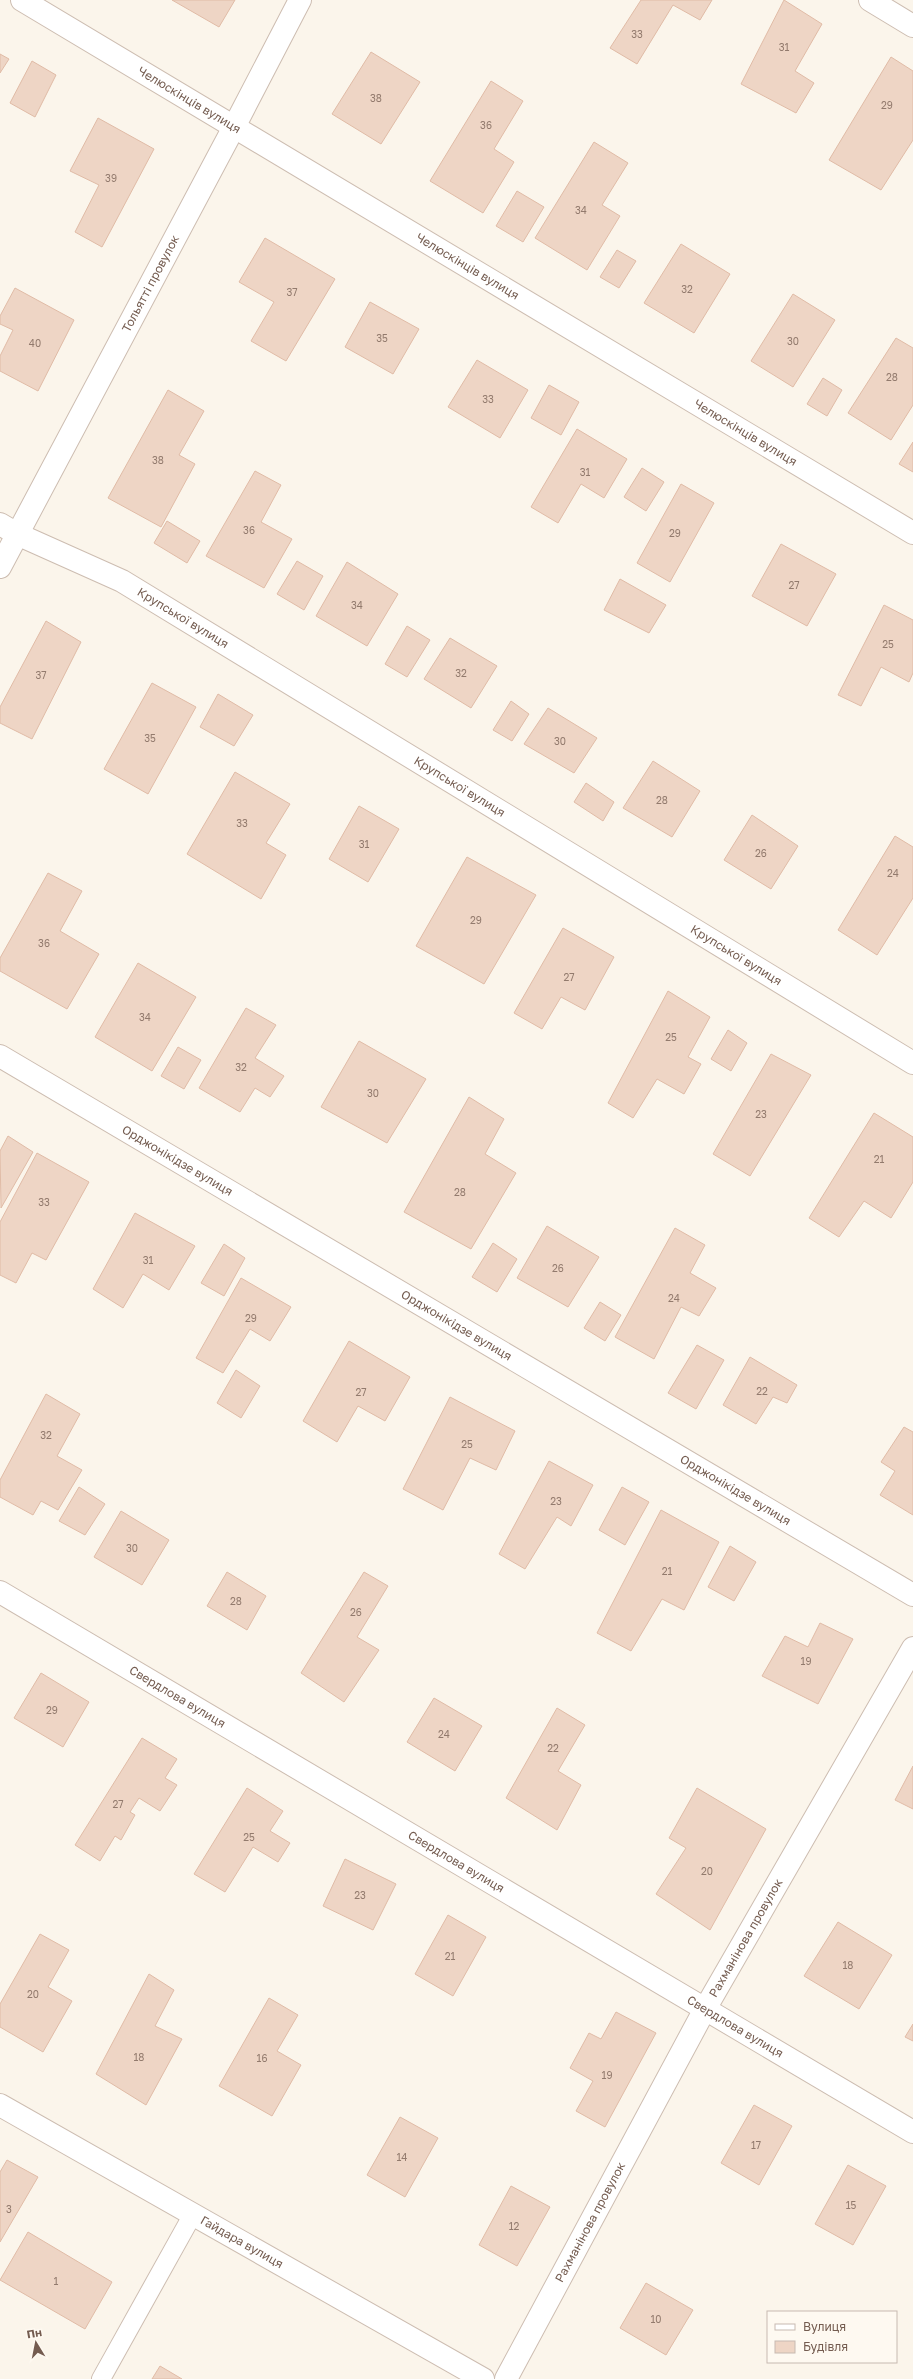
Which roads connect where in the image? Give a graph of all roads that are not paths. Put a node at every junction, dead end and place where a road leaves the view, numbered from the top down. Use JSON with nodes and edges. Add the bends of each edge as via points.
{"nodes":[{"id":1,"x":22,"y":0,"type":"edge"},
{"id":2,"x":300,"y":0,"type":"edge"},
{"id":3,"x":870,"y":0,"type":"edge"},
{"id":4,"x":913,"y":26,"type":"edge"},
{"id":5,"x":234,"y":128,"type":"junction"},
{"id":6,"x":9,"y":529,"type":"edge"},
{"id":7,"x":913,"y":533,"type":"edge"},
{"id":8,"x":0,"y":566,"type":"edge"},
{"id":9,"x":0,"y":1056,"type":"edge"},
{"id":10,"x":913,"y":1063,"type":"edge"},
{"id":11,"x":0,"y":1592,"type":"edge"},
{"id":12,"x":913,"y":1595,"type":"edge"},
{"id":13,"x":913,"y":1648,"type":"edge"},
{"id":14,"x":705,"y":2009,"type":"junction"},
{"id":15,"x":0,"y":2105,"type":"edge"},
{"id":16,"x":913,"y":2132,"type":"edge"},
{"id":17,"x":193,"y":2214,"type":"junction"},
{"id":18,"x":101,"y":2379,"type":"edge"},
{"id":19,"x":483,"y":2379,"type":"edge"},
{"id":20,"x":506,"y":2379,"type":"edge"}],
"edges":[{"from":1,"to":5,"type":"street","name":"Челюскінців вулиця"},
{"from":2,"to":5,"type":"street","name":"Тольятті провулок"},
{"from":3,"to":4,"type":"street"},
{"from":5,"to":6,"type":"street","name":"Тольятті провулок"},
{"from":5,"to":7,"type":"street","name":"Челюскінців вулиця"},
{"from":6,"to":8,"type":"street","name":"Тольятті провулок"},
{"from":6,"to":10,"type":"street","name":"Крупської вулиця","via":[[122,581]]},
{"from":9,"to":12,"type":"street","name":"Орджонікідзе вулиця"},
{"from":11,"to":14,"type":"street","name":"Свердлова вулиця"},
{"from":13,"to":14,"type":"street","name":"Рахманінова провулок"},
{"from":14,"to":16,"type":"street","name":"Свердлова вулиця"},
{"from":14,"to":20,"type":"street","name":"Рахманінова провулок"},
{"from":15,"to":17,"type":"street","name":"Гайдара вулиця"},
{"from":17,"to":18,"type":"lane"},
{"from":17,"to":19,"type":"street","name":"Гайдара вулиця"}]}
